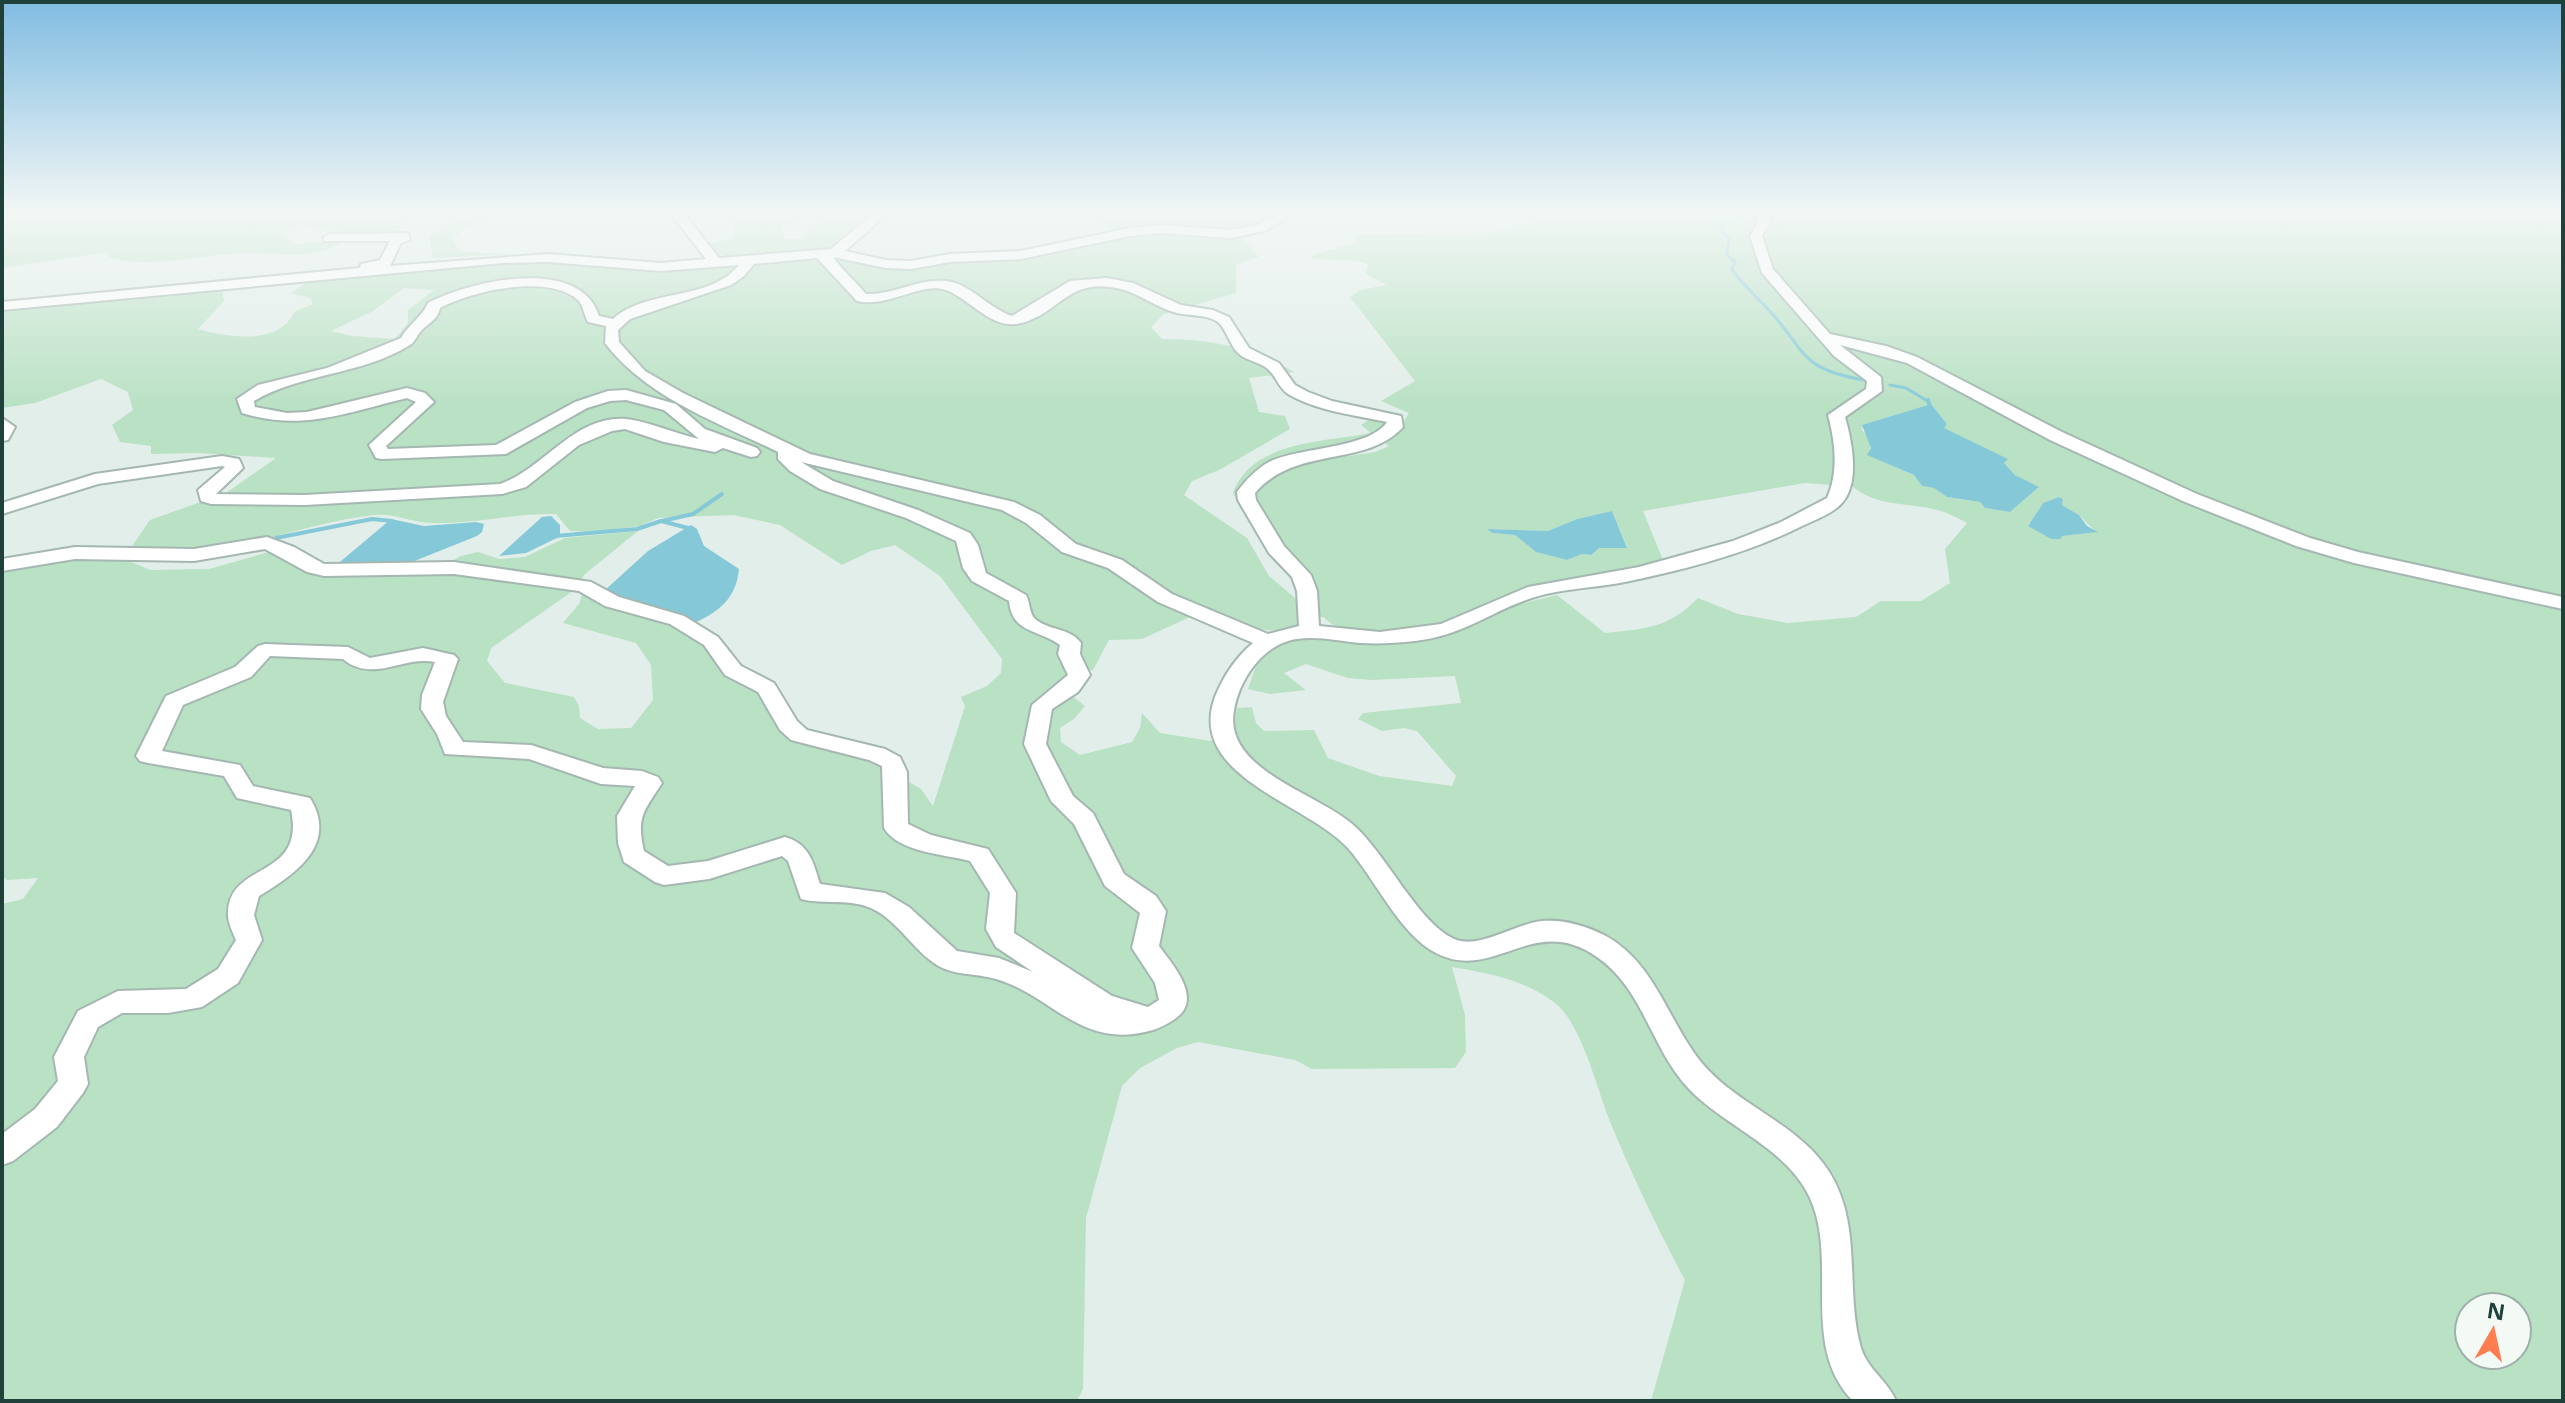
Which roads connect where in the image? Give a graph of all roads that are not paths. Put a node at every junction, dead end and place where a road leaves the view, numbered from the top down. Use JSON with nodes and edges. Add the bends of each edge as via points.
{"nodes":[{"id":1,"x":227,"y":275,"type":"edge"},
{"id":2,"x":347,"y":275,"type":"edge"},
{"id":3,"x":735,"y":275,"type":"edge"},
{"id":4,"x":839,"y":275,"type":"edge"},
{"id":5,"x":1772,"y":275,"type":"edge"},
{"id":6,"x":2,"y":298,"type":"edge"},
{"id":7,"x":2,"y":306,"type":"edge"},
{"id":8,"x":616,"y":324,"type":"junction"},
{"id":9,"x":1829,"y":338,"type":"junction"},
{"id":10,"x":2,"y":423,"type":"edge"},
{"id":11,"x":2,"y":436,"type":"edge"},
{"id":12,"x":751,"y":452,"type":"junction"},
{"id":13,"x":787,"y":453,"type":"junction"},
{"id":14,"x":2,"y":509,"type":"edge"},
{"id":15,"x":2,"y":565,"type":"edge"},
{"id":16,"x":2563,"y":603,"type":"edge"},
{"id":17,"x":1309,"y":631,"type":"junction"},
{"id":18,"x":1268,"y":642,"type":"junction"},
{"id":19,"x":1150,"y":1019,"type":"junction"},
{"id":20,"x":2,"y":1152,"type":"edge"},
{"id":21,"x":1878,"y":1401,"type":"edge"}],
"edges":[{"from":1,"to":6,"type":"street"},
{"from":2,"to":7,"type":"street"},
{"from":3,"to":8,"type":"street","via":[[625,316]]},
{"from":4,"to":17,"type":"street","via":[[862,298],[947,285],[1005,319],[1026,316],[1075,284],[1128,286],[1178,309],[1224,320],[1244,351],[1274,366],[1289,388],[1302,395],[1395,419],[1395,427],[1376,439],[1276,464],[1246,492],[1276,549],[1301,575]]},
{"from":5,"to":9,"type":"street"},
{"from":8,"to":12,"type":"street","via":[[593,319],[585,298],[565,286],[498,285],[466,291],[433,306],[407,341],[245,399],[248,410],[286,418],[332,413],[407,393],[419,396],[426,402],[377,445],[382,454],[437,454],[500,450],[593,400],[626,395],[670,407],[699,433]]},
{"from":8,"to":13,"type":"street","via":[[612,343],[632,369]]},
{"from":9,"to":16,"type":"street","via":[[1912,360],[2056,436],[2273,531],[2354,557]]},
{"from":9,"to":17,"type":"street","via":[[1839,353],[1875,380],[1874,391],[1836,415],[1841,490],[1810,516],[1761,540],[1501,602],[1461,625],[1366,639]]},
{"from":10,"to":11,"type":"street","via":[[7,427]]},
{"from":12,"to":13,"type":"street"},
{"from":12,"to":14,"type":"street","via":[[618,424],[573,441],[520,483],[502,489],[305,500],[211,499],[207,490],[234,468],[222,461],[95,479]]},
{"from":13,"to":18,"type":"street","via":[[1008,506],[1069,548],[1115,564],[1165,598]]},
{"from":13,"to":19,"type":"street","via":[[822,481],[963,537],[970,543],[976,574],[1019,599],[1019,611],[1029,624],[1071,643],[1069,654],[1079,675],[1043,705],[1035,744],[1063,801],[1084,819],[1114,880],[1153,911],[1145,948],[1167,978],[1174,1000]]},
{"from":15,"to":19,"type":"street","via":[[75,553],[194,555],[267,543],[314,568],[475,570],[574,584],[612,602],[657,612],[711,641],[733,670],[766,688],[799,735],[892,762],[896,828],[932,846],[984,859],[1003,893],[999,929],[1005,940],[1102,1004]]},
{"from":17,"to":18,"type":"street"},
{"from":18,"to":21,"type":"street","via":[[1233,684],[1222,715],[1224,741],[1237,759],[1344,829],[1409,913],[1447,948],[1468,952],[1542,930],[1598,943],[1626,965],[1698,1079],[1787,1146],[1815,1175],[1835,1225],[1838,1331],[1849,1364]]},
{"from":19,"to":20,"type":"street","via":[[1115,1025],[1089,1019],[1009,972],[948,959],[881,900],[810,892],[799,856],[785,846],[709,870],[664,876],[633,856],[627,833],[629,808],[650,783],[634,776],[601,776],[531,752],[453,749],[450,731],[434,715],[431,699],[447,659],[439,654],[377,665],[354,660],[348,653],[265,650],[243,672],[174,701],[148,756],[232,770],[245,792],[302,804],[309,827],[303,850],[248,891],[241,915],[249,940],[228,976],[192,999],[118,1002],[88,1019],[69,1057],[73,1084],[46,1118]]}]}
